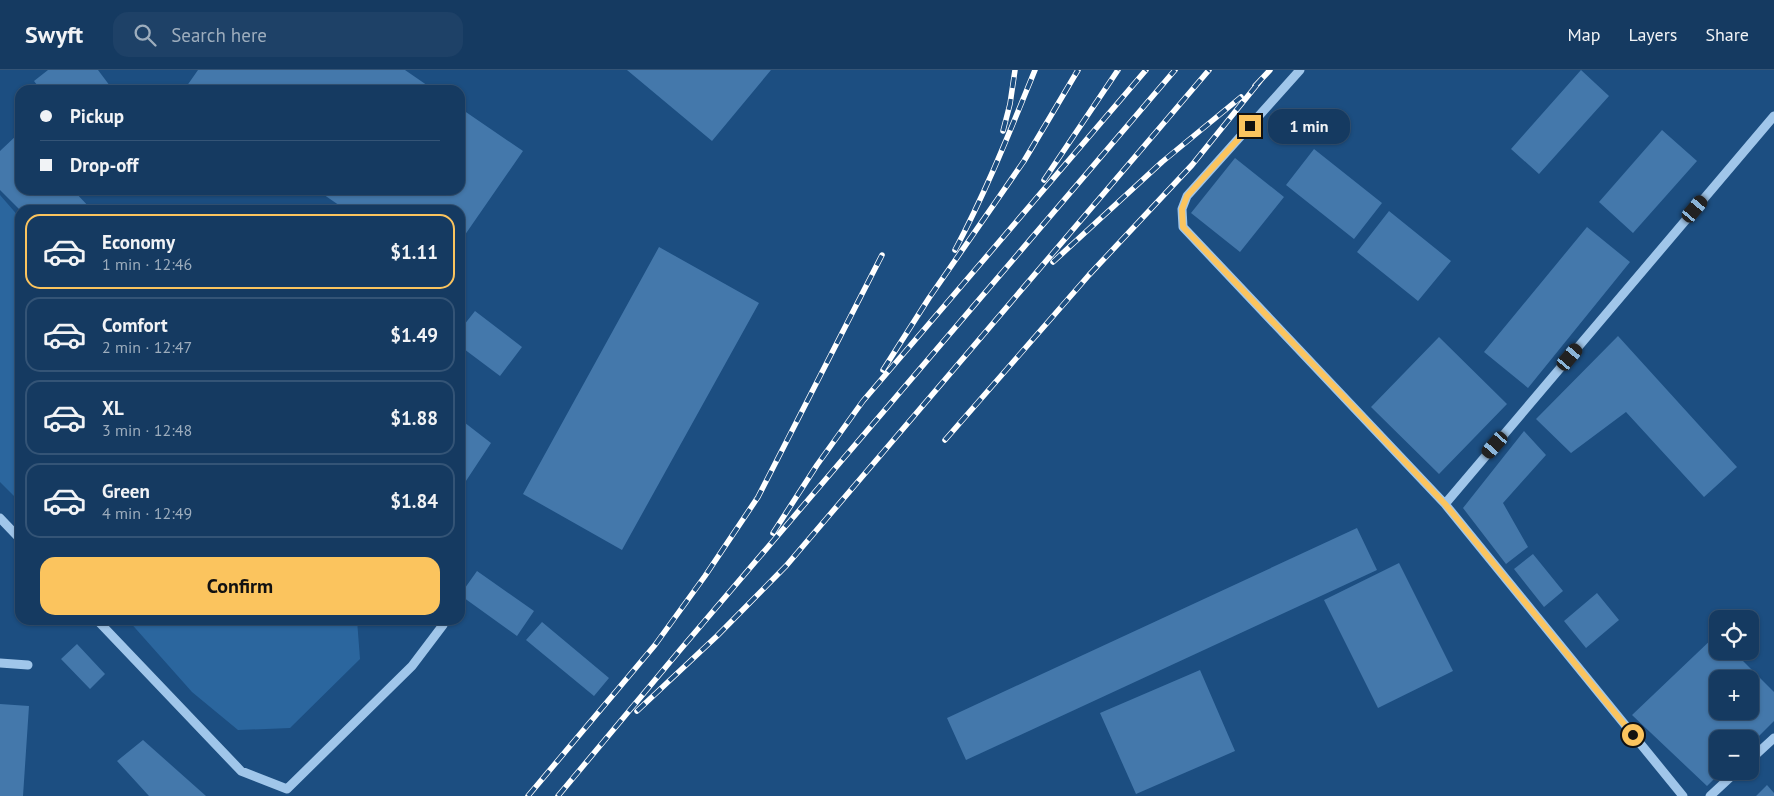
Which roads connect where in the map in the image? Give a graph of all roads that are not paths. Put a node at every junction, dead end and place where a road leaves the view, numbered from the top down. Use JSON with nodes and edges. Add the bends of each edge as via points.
{"nodes":[{"id":1,"x":1300,"y":70,"type":"edge"},
{"id":2,"x":1773,"y":120,"type":"edge"},
{"id":3,"x":1445,"y":504,"type":"junction"},
{"id":4,"x":0,"y":518,"type":"edge"},
{"id":5,"x":15,"y":534,"type":"edge"},
{"id":6,"x":102,"y":625,"type":"edge"},
{"id":7,"x":443,"y":625,"type":"dead end"},
{"id":8,"x":0,"y":663,"type":"edge"},
{"id":9,"x":28,"y":665,"type":"dead end"},
{"id":10,"x":1774,"y":738,"type":"edge"},
{"id":11,"x":1759,"y":752,"type":"edge"},
{"id":12,"x":1727,"y":780,"type":"edge"},
{"id":13,"x":1683,"y":796,"type":"edge"},
{"id":14,"x":1710,"y":796,"type":"edge"}],
"edges":[{"from":1,"to":3,"type":"lane","via":[[1187,196],[1182,209],[1183,227]]},
{"from":2,"to":3,"type":"lane"},
{"from":3,"to":13,"type":"lane"},
{"from":4,"to":5,"type":"lane"},
{"from":6,"to":7,"type":"lane","via":[[241,771],[287,789],[412,666]]},
{"from":8,"to":9,"type":"lane"},
{"from":10,"to":11,"type":"lane"},
{"from":12,"to":14,"type":"lane"}]}
